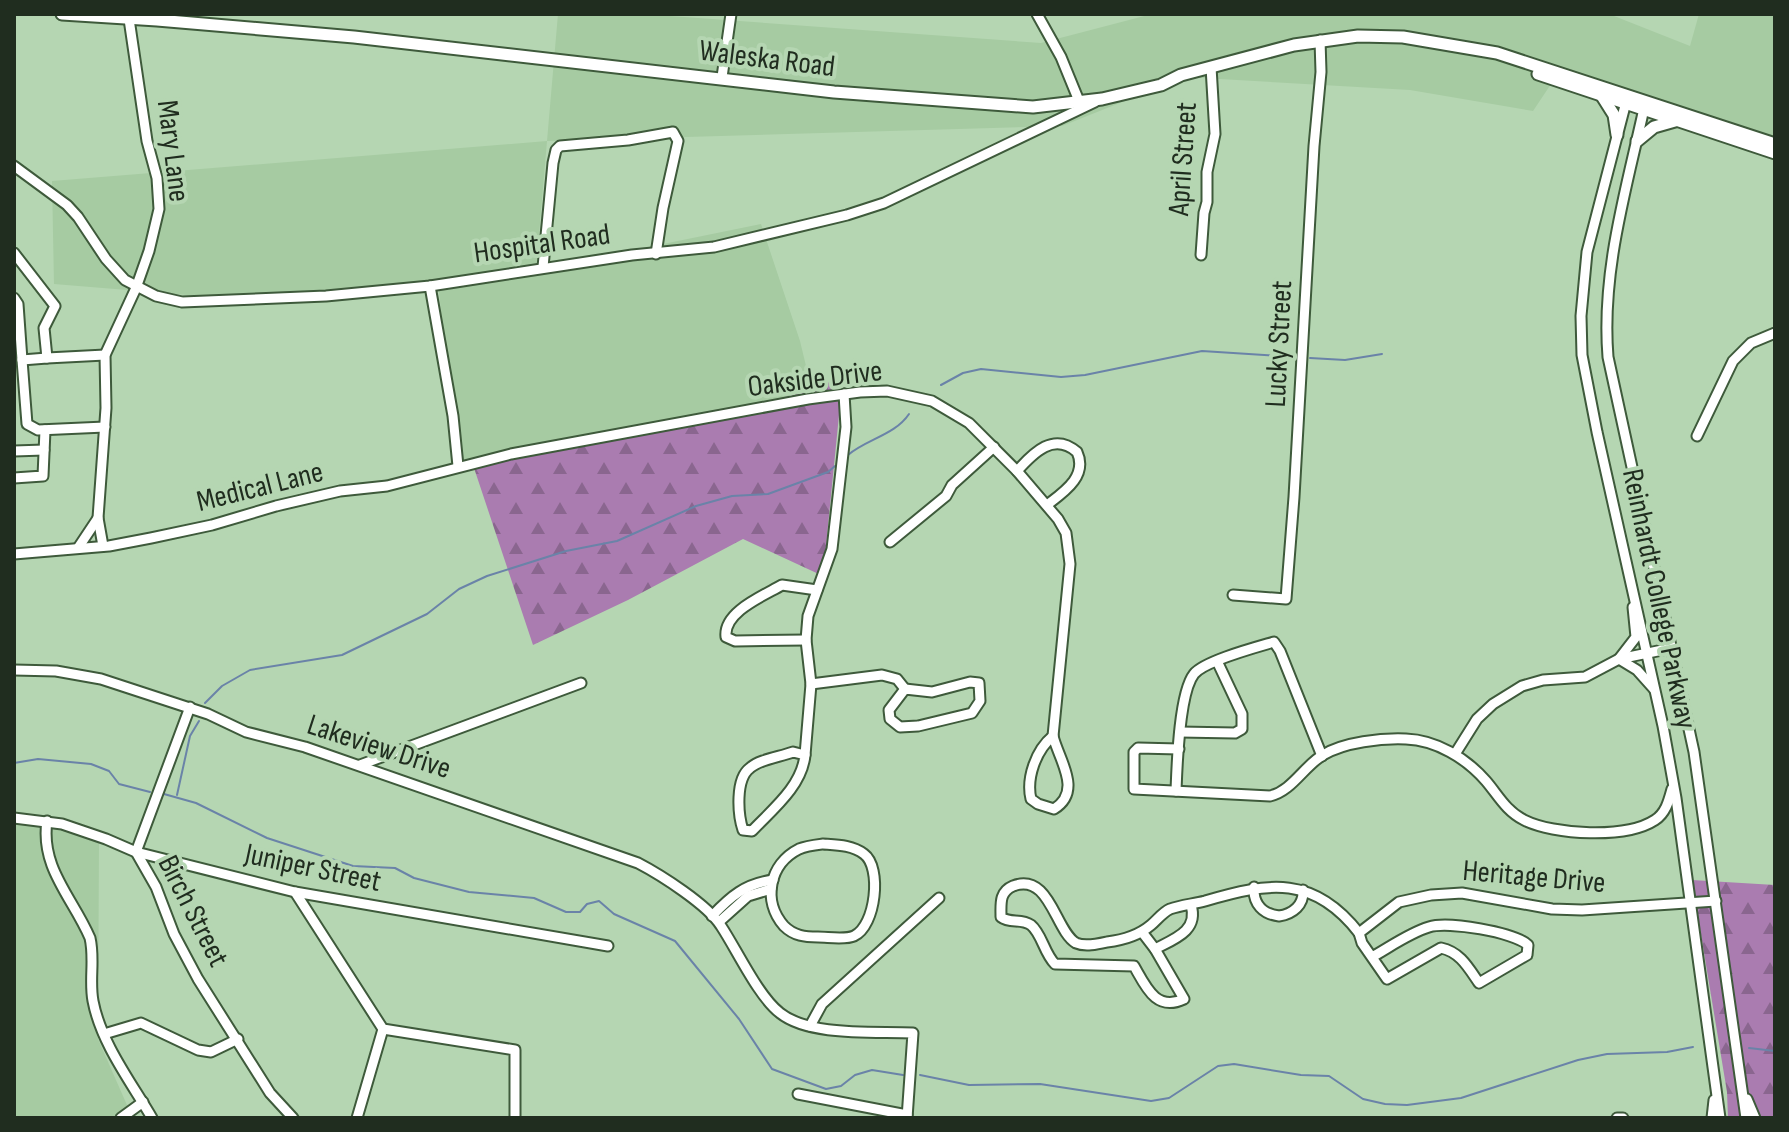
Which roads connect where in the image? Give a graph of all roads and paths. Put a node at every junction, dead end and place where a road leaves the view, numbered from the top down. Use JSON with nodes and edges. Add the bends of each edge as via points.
{"nodes":[{"id":1,"x":62,"y":14,"type":"edge"},
{"id":2,"x":731,"y":14,"type":"edge"},
{"id":3,"x":1037,"y":14,"type":"edge"},
{"id":4,"x":129,"y":19,"type":"junction"},
{"id":5,"x":1320,"y":40,"type":"junction"},
{"id":6,"x":1458,"y":46,"type":"junction"},
{"id":7,"x":1211,"y":67,"type":"junction"},
{"id":8,"x":722,"y":77,"type":"junction"},
{"id":9,"x":1602,"y":96,"type":"junction"},
{"id":10,"x":1102,"y":99,"type":"junction"},
{"id":11,"x":1627,"y":99,"type":"junction"},
{"id":12,"x":1079,"y":101,"type":"junction"},
{"id":13,"x":1645,"y":105,"type":"junction"},
{"id":14,"x":1678,"y":121,"type":"junction"},
{"id":15,"x":1617,"y":135,"type":"junction"},
{"id":16,"x":1637,"y":141,"type":"junction"},
{"id":17,"x":1775,"y":144,"type":"edge"},
{"id":18,"x":1775,"y":153,"type":"edge"},
{"id":19,"x":14,"y":166,"type":"edge"},
{"id":20,"x":14,"y":253,"type":"edge"},
{"id":21,"x":656,"y":254,"type":"junction"},
{"id":22,"x":1201,"y":255,"type":"dead end"},
{"id":23,"x":543,"y":267,"type":"junction"},
{"id":24,"x":430,"y":286,"type":"junction"},
{"id":25,"x":136,"y":288,"type":"junction"},
{"id":26,"x":14,"y":298,"type":"edge"},
{"id":27,"x":1775,"y":333,"type":"edge"},
{"id":28,"x":105,"y":355,"type":"junction"},
{"id":29,"x":47,"y":358,"type":"junction"},
{"id":30,"x":22,"y":360,"type":"junction"},
{"id":31,"x":844,"y":394,"type":"junction"},
{"id":32,"x":105,"y":427,"type":"junction"},
{"id":33,"x":45,"y":430,"type":"junction"},
{"id":34,"x":1697,"y":436,"type":"dead end"},
{"id":35,"x":994,"y":447,"type":"junction"},
{"id":36,"x":44,"y":450,"type":"junction"},
{"id":37,"x":14,"y":451,"type":"edge"},
{"id":38,"x":458,"y":466,"type":"junction"},
{"id":39,"x":1017,"y":471,"type":"junction"},
{"id":40,"x":429,"y":475,"type":"joint"},
{"id":41,"x":14,"y":478,"type":"edge"},
{"id":42,"x":1047,"y":505,"type":"junction"},
{"id":43,"x":98,"y":518,"type":"junction"},
{"id":44,"x":890,"y":542,"type":"dead end"},
{"id":45,"x":103,"y":546,"type":"junction"},
{"id":46,"x":78,"y":548,"type":"junction"},
{"id":47,"x":14,"y":554,"type":"edge"},
{"id":48,"x":1628,"y":564,"type":"junction"},
{"id":49,"x":817,"y":590,"type":"junction"},
{"id":50,"x":1233,"y":595,"type":"dead end"},
{"id":51,"x":806,"y":640,"type":"junction"},
{"id":52,"x":1672,"y":648,"type":"junction"},
{"id":53,"x":1648,"y":653,"type":"junction"},
{"id":54,"x":1619,"y":659,"type":"junction"},
{"id":55,"x":1217,"y":661,"type":"junction"},
{"id":56,"x":14,"y":670,"type":"edge"},
{"id":57,"x":581,"y":683,"type":"dead end"},
{"id":58,"x":811,"y":684,"type":"junction"},
{"id":59,"x":905,"y":689,"type":"junction"},
{"id":60,"x":1656,"y":693,"type":"junction"},
{"id":61,"x":190,"y":707,"type":"junction"},
{"id":62,"x":1180,"y":732,"type":"junction"},
{"id":63,"x":1053,"y":736,"type":"junction"},
{"id":64,"x":1179,"y":749,"type":"junction"},
{"id":65,"x":1455,"y":754,"type":"junction"},
{"id":66,"x":805,"y":755,"type":"junction"},
{"id":67,"x":1322,"y":756,"type":"junction"},
{"id":68,"x":360,"y":765,"type":"junction"},
{"id":69,"x":1673,"y":785,"type":"junction"},
{"id":70,"x":1176,"y":791,"type":"junction"},
{"id":71,"x":14,"y":818,"type":"edge"},
{"id":72,"x":47,"y":821,"type":"junction"},
{"id":73,"x":136,"y":852,"type":"junction"},
{"id":74,"x":772,"y":884,"type":"junction"},
{"id":75,"x":1254,"y":887,"type":"junction"},
{"id":76,"x":1303,"y":890,"type":"junction"},
{"id":77,"x":295,"y":892,"type":"junction"},
{"id":78,"x":939,"y":898,"type":"dead end"},
{"id":79,"x":1716,"y":901,"type":"junction"},
{"id":80,"x":1690,"y":903,"type":"junction"},
{"id":81,"x":1191,"y":905,"type":"junction"},
{"id":82,"x":716,"y":919,"type":"junction"},
{"id":83,"x":1142,"y":932,"type":"junction"},
{"id":84,"x":1359,"y":933,"type":"junction"},
{"id":85,"x":608,"y":946,"type":"dead end"},
{"id":86,"x":1155,"y":949,"type":"junction"},
{"id":87,"x":1372,"y":957,"type":"junction"},
{"id":88,"x":810,"y":1026,"type":"junction"},
{"id":89,"x":383,"y":1029,"type":"junction"},
{"id":90,"x":104,"y":1034,"type":"junction"},
{"id":91,"x":238,"y":1039,"type":"junction"},
{"id":92,"x":1740,"y":1077,"type":"junction"},
{"id":93,"x":1716,"y":1089,"type":"junction"},
{"id":94,"x":798,"y":1094,"type":"dead end"},
{"id":95,"x":143,"y":1102,"type":"junction"},
{"id":96,"x":907,"y":1117,"type":"edge"},
{"id":97,"x":121,"y":1118,"type":"edge"},
{"id":98,"x":152,"y":1118,"type":"edge"},
{"id":99,"x":293,"y":1118,"type":"edge"},
{"id":100,"x":357,"y":1118,"type":"edge"},
{"id":101,"x":515,"y":1118,"type":"edge"},
{"id":102,"x":1712,"y":1118,"type":"edge"},
{"id":103,"x":1720,"y":1118,"type":"edge"},
{"id":104,"x":1746,"y":1118,"type":"edge"},
{"id":105,"x":1755,"y":1118,"type":"edge"}],
"edges":[{"from":1,"to":4,"type":"main road","name":"Waleska Road"},
{"from":2,"to":8,"type":"street"},
{"from":3,"to":12,"type":"street"},
{"from":4,"to":8,"type":"main road","name":"Waleska Road"},
{"from":4,"to":25,"type":"street","name":"Mary Lane","via":[[159,195]]},
{"from":5,"to":6,"type":"main road","name":"Waleska Road","via":[[1393,37]]},
{"from":5,"to":7,"type":"main road","name":"Waleska Road"},
{"from":5,"to":50,"type":"street","name":"Lucky Street","via":[[1286,599]]},
{"from":6,"to":9,"type":"main road","name":"Waleska Road"},
{"from":6,"to":11,"type":"main road","name":"Waleska Road","via":[[1497,53]]},
{"from":7,"to":10,"type":"main road","name":"Waleska Road"},
{"from":7,"to":22,"type":"street","name":"April Street","via":[[1215,134]]},
{"from":8,"to":12,"type":"main road","name":"Waleska Road","via":[[968,104],[1033,107]]},
{"from":9,"to":11,"type":"main road","name":"Waleska Road"},
{"from":9,"to":15,"type":"main road","via":[[1614,115]]},
{"from":10,"to":12,"type":"main road","name":"Waleska Road"},
{"from":10,"to":21,"type":"street","name":"Hospital Road","via":[[884,203],[714,247]]},
{"from":11,"to":13,"type":"main road"},
{"from":11,"to":15,"type":"street","name":"Reinhardt College Parkway"},
{"from":13,"to":14,"type":"main road"},
{"from":13,"to":16,"type":"street","name":"Reinhardt College Parkway"},
{"from":13,"to":17,"type":"main road"},
{"from":14,"to":16,"type":"main road","via":[[1654,127]]},
{"from":14,"to":18,"type":"main road"},
{"from":15,"to":48,"type":"street","name":"Reinhardt College Parkway","via":[[1587,252],[1581,316],[1586,382]]},
{"from":16,"to":52,"type":"street","name":"Reinhardt College Parkway","via":[[1610,268],[1607,342]]},
{"from":19,"to":25,"type":"street","name":"Hospital Road","via":[[67,205],[106,259]]},
{"from":20,"to":29,"type":"street","via":[[55,306],[44,328]]},
{"from":21,"to":23,"type":"street","name":"Hospital Road"},
{"from":21,"to":23,"type":"street","via":[[678,141],[673,132],[560,146],[553,163]]},
{"from":23,"to":24,"type":"street","name":"Hospital Road"},
{"from":24,"to":25,"type":"street","name":"Hospital Road","via":[[182,302]]},
{"from":24,"to":38,"type":"street"},
{"from":25,"to":28,"type":"street","name":"Mary Lane"},
{"from":26,"to":30,"type":"street"},
{"from":27,"to":34,"type":"street","via":[[1751,343],[1733,361]]},
{"from":28,"to":29,"type":"street"},
{"from":28,"to":32,"type":"street"},
{"from":29,"to":30,"type":"street"},
{"from":30,"to":33,"type":"street","via":[[27,424]]},
{"from":31,"to":35,"type":"street","name":"Oakside Drive","via":[[887,391],[932,401],[969,423]]},
{"from":31,"to":38,"type":"street","name":"Oakside Drive"},
{"from":31,"to":49,"type":"street","via":[[846,427],[832,549]]},
{"from":32,"to":33,"type":"street"},
{"from":32,"to":43,"type":"street"},
{"from":33,"to":36,"type":"street"},
{"from":35,"to":39,"type":"street","name":"Oakside Drive"},
{"from":35,"to":44,"type":"street"},
{"from":36,"to":37,"type":"street"},
{"from":36,"to":41,"type":"street","via":[[43,476]]},
{"from":38,"to":40,"type":"street","name":"Oakside Drive"},
{"from":39,"to":42,"type":"street","name":"Oakside Drive"},
{"from":39,"to":42,"type":"street","via":[[1049,444],[1065,444],[1077,452],[1079,474]]},
{"from":40,"to":45,"type":"street","name":"Medical Lane"},
{"from":42,"to":63,"type":"street","name":"Oakside Drive","via":[[1066,533],[1070,564]]},
{"from":43,"to":45,"type":"street"},
{"from":43,"to":46,"type":"street"},
{"from":45,"to":46,"type":"street","name":"Medical Lane"},
{"from":46,"to":47,"type":"street","name":"Medical Lane"},
{"from":48,"to":53,"type":"street","name":"Reinhardt College Parkway"},
{"from":48,"to":54,"type":"street","via":[[1636,637]]},
{"from":49,"to":51,"type":"street"},
{"from":49,"to":51,"type":"street","via":[[782,585],[725,627],[726,637],[735,641]]},
{"from":51,"to":58,"type":"street"},
{"from":52,"to":53,"type":"street"},
{"from":52,"to":79,"type":"street","name":"Reinhardt College Parkway"},
{"from":53,"to":54,"type":"street"},
{"from":53,"to":60,"type":"street","name":"Reinhardt College Parkway"},
{"from":54,"to":60,"type":"street","via":[[1637,670]]},
{"from":54,"to":65,"type":"street","via":[[1585,677],[1522,686],[1477,719]]},
{"from":55,"to":62,"type":"street","via":[[1194,674]]},
{"from":55,"to":62,"type":"street","via":[[1242,714],[1242,729]]},
{"from":55,"to":67,"type":"street","via":[[1274,642]]},
{"from":56,"to":61,"type":"street","name":"Lakeview Drive","via":[[78,674]]},
{"from":57,"to":68,"type":"street"},
{"from":58,"to":59,"type":"street","via":[[882,675],[897,679]]},
{"from":58,"to":66,"type":"street"},
{"from":59,"to":59,"type":"street","via":[[889,710],[890,719],[900,727],[972,713],[980,701],[979,683],[932,692]]},
{"from":60,"to":69,"type":"street","name":"Reinhardt College Parkway"},
{"from":61,"to":68,"type":"street","name":"Lakeview Drive","via":[[246,732]]},
{"from":61,"to":73,"type":"street","name":"Birch Street"},
{"from":62,"to":64,"type":"street"},
{"from":63,"to":63,"type":"street","name":"Oakside Drive","via":[[1045,742],[1030,783],[1031,799],[1054,809],[1068,790]]},
{"from":64,"to":70,"type":"street"},
{"from":64,"to":70,"type":"street","via":[[1143,746],[1134,752],[1134,789]]},
{"from":65,"to":67,"type":"street","via":[[1411,739],[1389,739],[1344,746]]},
{"from":65,"to":69,"type":"street","via":[[1507,809],[1533,824],[1557,829],[1599,833],[1654,821]]},
{"from":66,"to":66,"type":"street","via":[[804,769],[785,797],[752,831],[743,830],[742,779],[749,768],[793,752]]},
{"from":67,"to":70,"type":"street","via":[[1277,795]]},
{"from":68,"to":82,"type":"street","name":"Lakeview Drive","via":[[638,863],[669,880]]},
{"from":69,"to":80,"type":"street","name":"Reinhardt College Parkway"},
{"from":71,"to":72,"type":"street","name":"Juniper Street"},
{"from":72,"to":73,"type":"street","name":"Juniper Street"},
{"from":72,"to":90,"type":"street","via":[[50,863],[90,938],[93,1002]]},
{"from":73,"to":77,"type":"street","name":"Juniper Street"},
{"from":73,"to":91,"type":"street","name":"Birch Street","via":[[198,979]]},
{"from":74,"to":74,"type":"street","via":[[774,913],[802,937],[853,937],[873,912],[872,866],[866,855],[847,846],[801,848],[781,862]]},
{"from":74,"to":82,"type":"street","via":[[744,887]]},
{"from":75,"to":76,"type":"street"},
{"from":75,"to":76,"type":"street","via":[[1261,909],[1279,916],[1297,909]]},
{"from":75,"to":81,"type":"street"},
{"from":76,"to":84,"type":"street","via":[[1333,905]]},
{"from":77,"to":85,"type":"street","name":"Juniper Street"},
{"from":77,"to":89,"type":"street"},
{"from":78,"to":88,"type":"street","via":[[822,1004]]},
{"from":79,"to":80,"type":"street","name":"Heritage Drive"},
{"from":79,"to":92,"type":"street","name":"Reinhardt College Parkway"},
{"from":80,"to":84,"type":"street","name":"Heritage Drive","via":[[1582,910],[1462,893],[1431,895],[1399,902]]},
{"from":80,"to":93,"type":"street","name":"Reinhardt College Parkway"},
{"from":81,"to":83,"type":"street","via":[[1168,910]]},
{"from":81,"to":86,"type":"street","via":[[1188,930]]},
{"from":82,"to":88,"type":"street","name":"Lakeview Drive","via":[[780,1013]]},
{"from":83,"to":86,"type":"street"},
{"from":83,"to":86,"type":"street","via":[[1082,945],[1072,939],[1036,888],[1014,886],[1000,902],[1001,917],[1034,928],[1055,964],[1134,966],[1154,998],[1170,1003],[1184,999]]},
{"from":84,"to":87,"type":"street"},
{"from":87,"to":87,"type":"street","via":[[1387,979],[1441,948],[1452,950],[1479,983],[1527,955],[1528,945],[1520,938],[1482,930],[1431,926]]},
{"from":88,"to":96,"type":"street","name":"Lakeview Drive","via":[[913,1033]]},
{"from":89,"to":100,"type":"street"},
{"from":89,"to":101,"type":"street","via":[[515,1050]]},
{"from":90,"to":91,"type":"street","via":[[141,1023],[211,1052]]},
{"from":90,"to":95,"type":"street"},
{"from":91,"to":99,"type":"street","name":"Birch Street","via":[[270,1093]]},
{"from":92,"to":104,"type":"street","name":"Reinhardt College Parkway"},
{"from":92,"to":105,"type":"street"},
{"from":93,"to":102,"type":"street"},
{"from":93,"to":103,"type":"street","name":"Reinhardt College Parkway"},
{"from":94,"to":96,"type":"street"},
{"from":95,"to":97,"type":"street"},
{"from":95,"to":98,"type":"street"}]}
